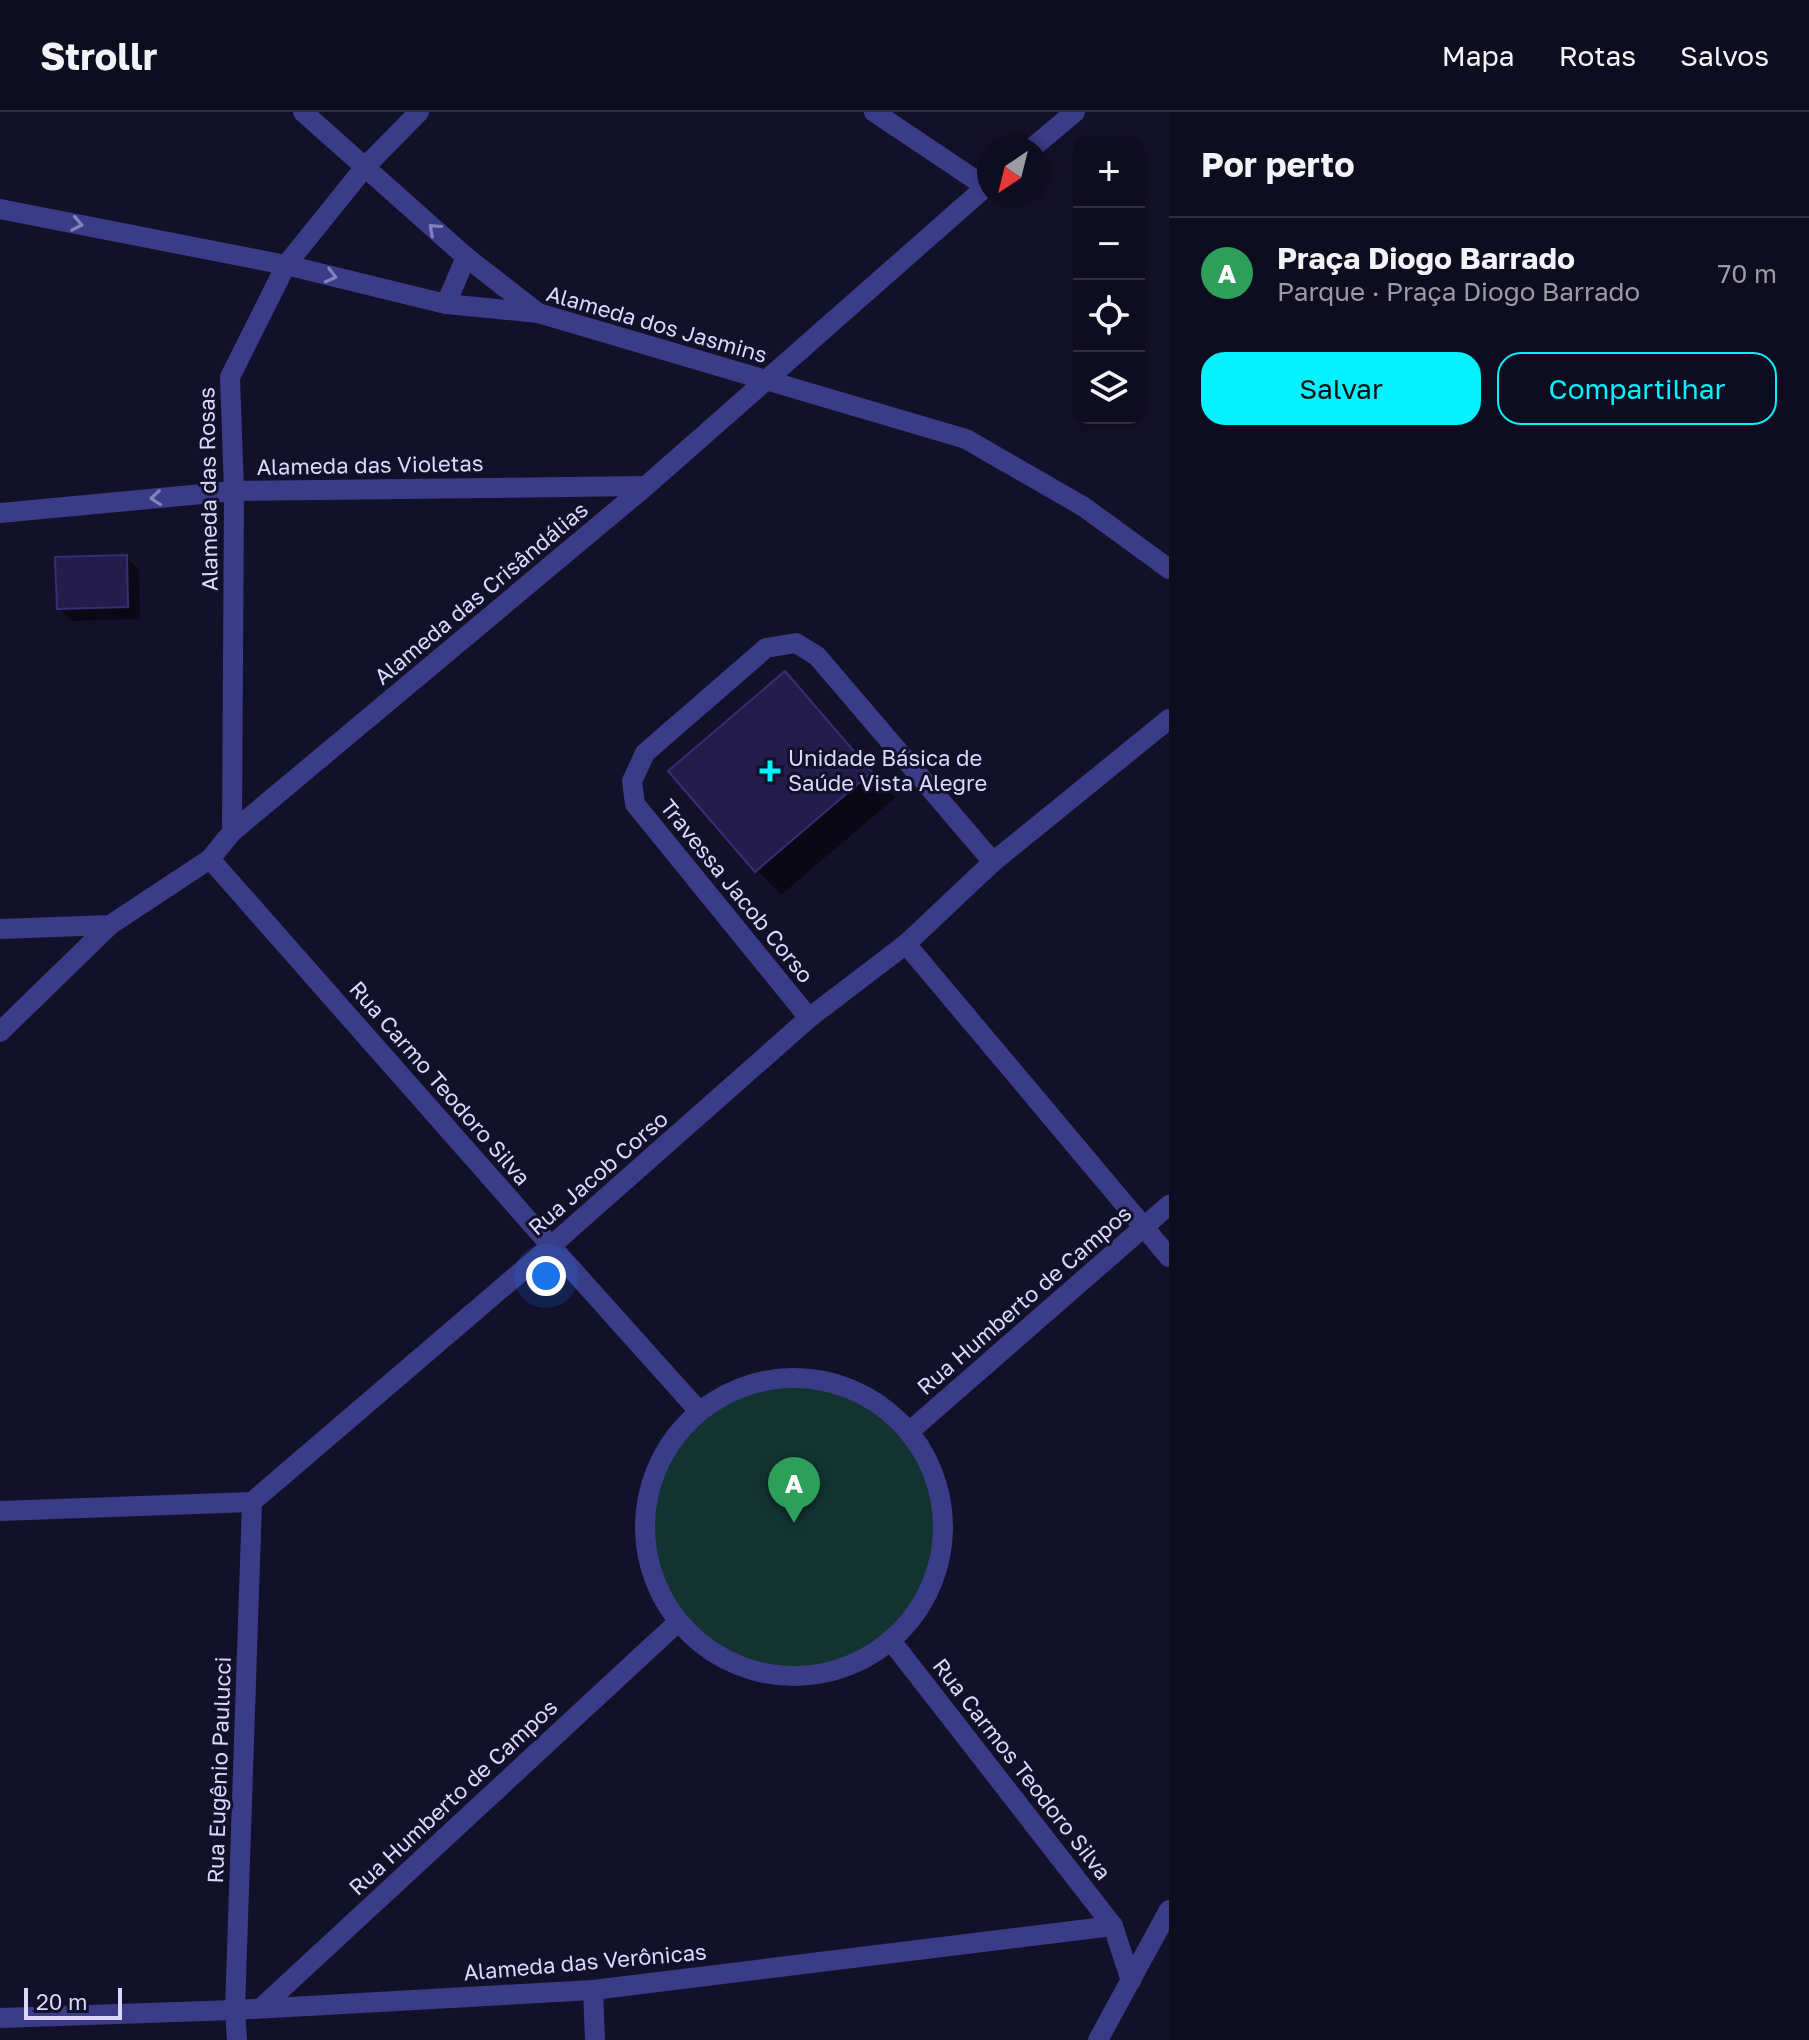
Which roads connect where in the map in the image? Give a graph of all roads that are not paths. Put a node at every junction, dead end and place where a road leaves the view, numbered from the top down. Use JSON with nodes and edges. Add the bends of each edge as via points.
{"nodes":[{"id":1,"x":303,"y":112,"type":"edge"},
{"id":2,"x":419,"y":112,"type":"edge"},
{"id":3,"x":874,"y":112,"type":"edge"},
{"id":4,"x":1075,"y":112,"type":"edge"},
{"id":5,"x":1046,"y":136,"type":"edge"},
{"id":6,"x":365,"y":167,"type":"junction"},
{"id":7,"x":977,"y":179,"type":"edge"},
{"id":8,"x":977,"y":196,"type":"edge"},
{"id":9,"x":0,"y":209,"type":"edge"},
{"id":10,"x":466,"y":257,"type":"junction"},
{"id":11,"x":286,"y":265,"type":"junction"},
{"id":12,"x":446,"y":304,"type":"junction"},
{"id":13,"x":538,"y":313,"type":"junction"},
{"id":14,"x":767,"y":380,"type":"junction"},
{"id":15,"x":646,"y":486,"type":"junction"},
{"id":16,"x":234,"y":491,"type":"junction"},
{"id":17,"x":0,"y":513,"type":"edge"},
{"id":18,"x":1169,"y":569,"type":"edge"},
{"id":19,"x":1169,"y":719,"type":"edge"},
{"id":20,"x":232,"y":832,"type":"junction"},
{"id":21,"x":210,"y":859,"type":"junction"},
{"id":22,"x":993,"y":862,"type":"junction"},
{"id":23,"x":110,"y":925,"type":"junction"},
{"id":24,"x":0,"y":929,"type":"edge"},
{"id":25,"x":906,"y":944,"type":"junction"},
{"id":26,"x":809,"y":1018,"type":"junction"},
{"id":27,"x":0,"y":1032,"type":"edge"},
{"id":28,"x":1169,"y":1205,"type":"edge"},
{"id":29,"x":1143,"y":1227,"type":"junction"},
{"id":30,"x":551,"y":1246,"type":"junction"},
{"id":31,"x":1169,"y":1257,"type":"edge"},
{"id":32,"x":698,"y":1410,"type":"junction"},
{"id":33,"x":910,"y":1431,"type":"junction"},
{"id":34,"x":252,"y":1502,"type":"junction"},
{"id":35,"x":0,"y":1511,"type":"edge"},
{"id":36,"x":678,"y":1622,"type":"junction"},
{"id":37,"x":892,"y":1642,"type":"junction"},
{"id":38,"x":1169,"y":1910,"type":"edge"},
{"id":39,"x":1113,"y":1926,"type":"junction"},
{"id":40,"x":1131,"y":1981,"type":"junction"},
{"id":41,"x":593,"y":1990,"type":"junction"},
{"id":42,"x":261,"y":2008,"type":"junction"},
{"id":43,"x":235,"y":2010,"type":"junction"},
{"id":44,"x":0,"y":2018,"type":"edge"},
{"id":45,"x":237,"y":2040,"type":"edge"},
{"id":46,"x":595,"y":2040,"type":"edge"},
{"id":47,"x":1098,"y":2040,"type":"edge"}],
"edges":[{"from":1,"to":6,"type":"street"},
{"from":2,"to":6,"type":"street","name":"Alameda das Rosas"},
{"from":3,"to":7,"type":"street"},
{"from":4,"to":5,"type":"street"},
{"from":10,"to":6,"type":"street","one_way":true},
{"from":6,"to":11,"type":"street","name":"Alameda das Rosas"},
{"from":8,"to":14,"type":"street","name":"Alameda das Crisândálias"},
{"from":9,"to":11,"type":"street","name":"Alameda dos Jasmins","one_way":true},
{"from":10,"to":12,"type":"street"},
{"from":10,"to":13,"type":"street"},
{"from":11,"to":12,"type":"street","name":"Alameda dos Jasmins","one_way":true},
{"from":11,"to":16,"type":"street","name":"Alameda das Rosas","via":[[230,377]]},
{"from":12,"to":13,"type":"street","name":"Alameda dos Jasmins"},
{"from":13,"to":14,"type":"street","name":"Alameda dos Jasmins"},
{"from":14,"to":15,"type":"street","name":"Alameda das Crisândálias"},
{"from":14,"to":18,"type":"street","name":"Alameda dos Jasmins","via":[[966,439],[1084,507]]},
{"from":15,"to":16,"type":"street","name":"Alameda das Violetas"},
{"from":15,"to":20,"type":"street","name":"Alameda das Crisândálias"},
{"from":16,"to":17,"type":"street","name":"Alameda das Violetas","one_way":true},
{"from":16,"to":20,"type":"street","name":"Alameda das Rosas"},
{"from":19,"to":22,"type":"street","name":"Rua Jacob Corso"},
{"from":20,"to":21,"type":"street","name":"Alameda das Crisândálias"},
{"from":21,"to":23,"type":"street","name":"Alameda das Crisândálias"},
{"from":21,"to":30,"type":"street","name":"Rua Carmo Teodoro Silva"},
{"from":22,"to":25,"type":"street","name":"Rua Jacob Corso"},
{"from":22,"to":26,"type":"street","name":"Travessa Jacob Corso","via":[[817,656],[796,643],[766,648],[645,753],[632,781],[635,804]]},
{"from":23,"to":24,"type":"street"},
{"from":23,"to":27,"type":"street","name":"Alameda das Crisândálias"},
{"from":25,"to":26,"type":"street","name":"Rua Jacob Corso"},
{"from":25,"to":29,"type":"street"},
{"from":26,"to":30,"type":"street","name":"Rua Jacob Corso"},
{"from":28,"to":29,"type":"street","name":"Rua Humberto de Campos"},
{"from":29,"to":31,"type":"street"},
{"from":29,"to":33,"type":"street","name":"Rua Humberto de Campos"},
{"from":30,"to":32,"type":"street","name":"Rua Carmo Teodoro Silva"},
{"from":30,"to":34,"type":"street","name":"Rua Jacob Corso"},
{"from":32,"to":33,"type":"street","via":[[739,1386],[784,1377],[831,1381],[875,1400]]},
{"from":32,"to":36,"type":"street","via":[[667,1446],[648,1488],[644,1536],[654,1582]]},
{"from":33,"to":37,"type":"street","via":[[934,1471],[945,1517],[941,1564],[922,1607]]},
{"from":34,"to":35,"type":"street"},
{"from":34,"to":43,"type":"street","name":"Rua Eugênio Paulucci"},
{"from":36,"to":37,"type":"street","via":[[714,1654],[758,1673],[805,1677],[851,1667]]},
{"from":36,"to":42,"type":"street","name":"Rua Humberto de Campos"},
{"from":37,"to":39,"type":"street","name":"Rua Carmos Teodoro Silva"},
{"from":38,"to":40,"type":"street"},
{"from":39,"to":40,"type":"street"},
{"from":39,"to":41,"type":"street","name":"Alameda das Verônicas"},
{"from":40,"to":47,"type":"street"},
{"from":41,"to":42,"type":"street","name":"Alameda das Verônicas"},
{"from":41,"to":46,"type":"street"},
{"from":42,"to":43,"type":"street","name":"Alameda das Verônicas"},
{"from":43,"to":44,"type":"street","name":"Alameda das Verônicas"},
{"from":43,"to":45,"type":"street","name":"Rua Eugênio Paulucci"}]}
